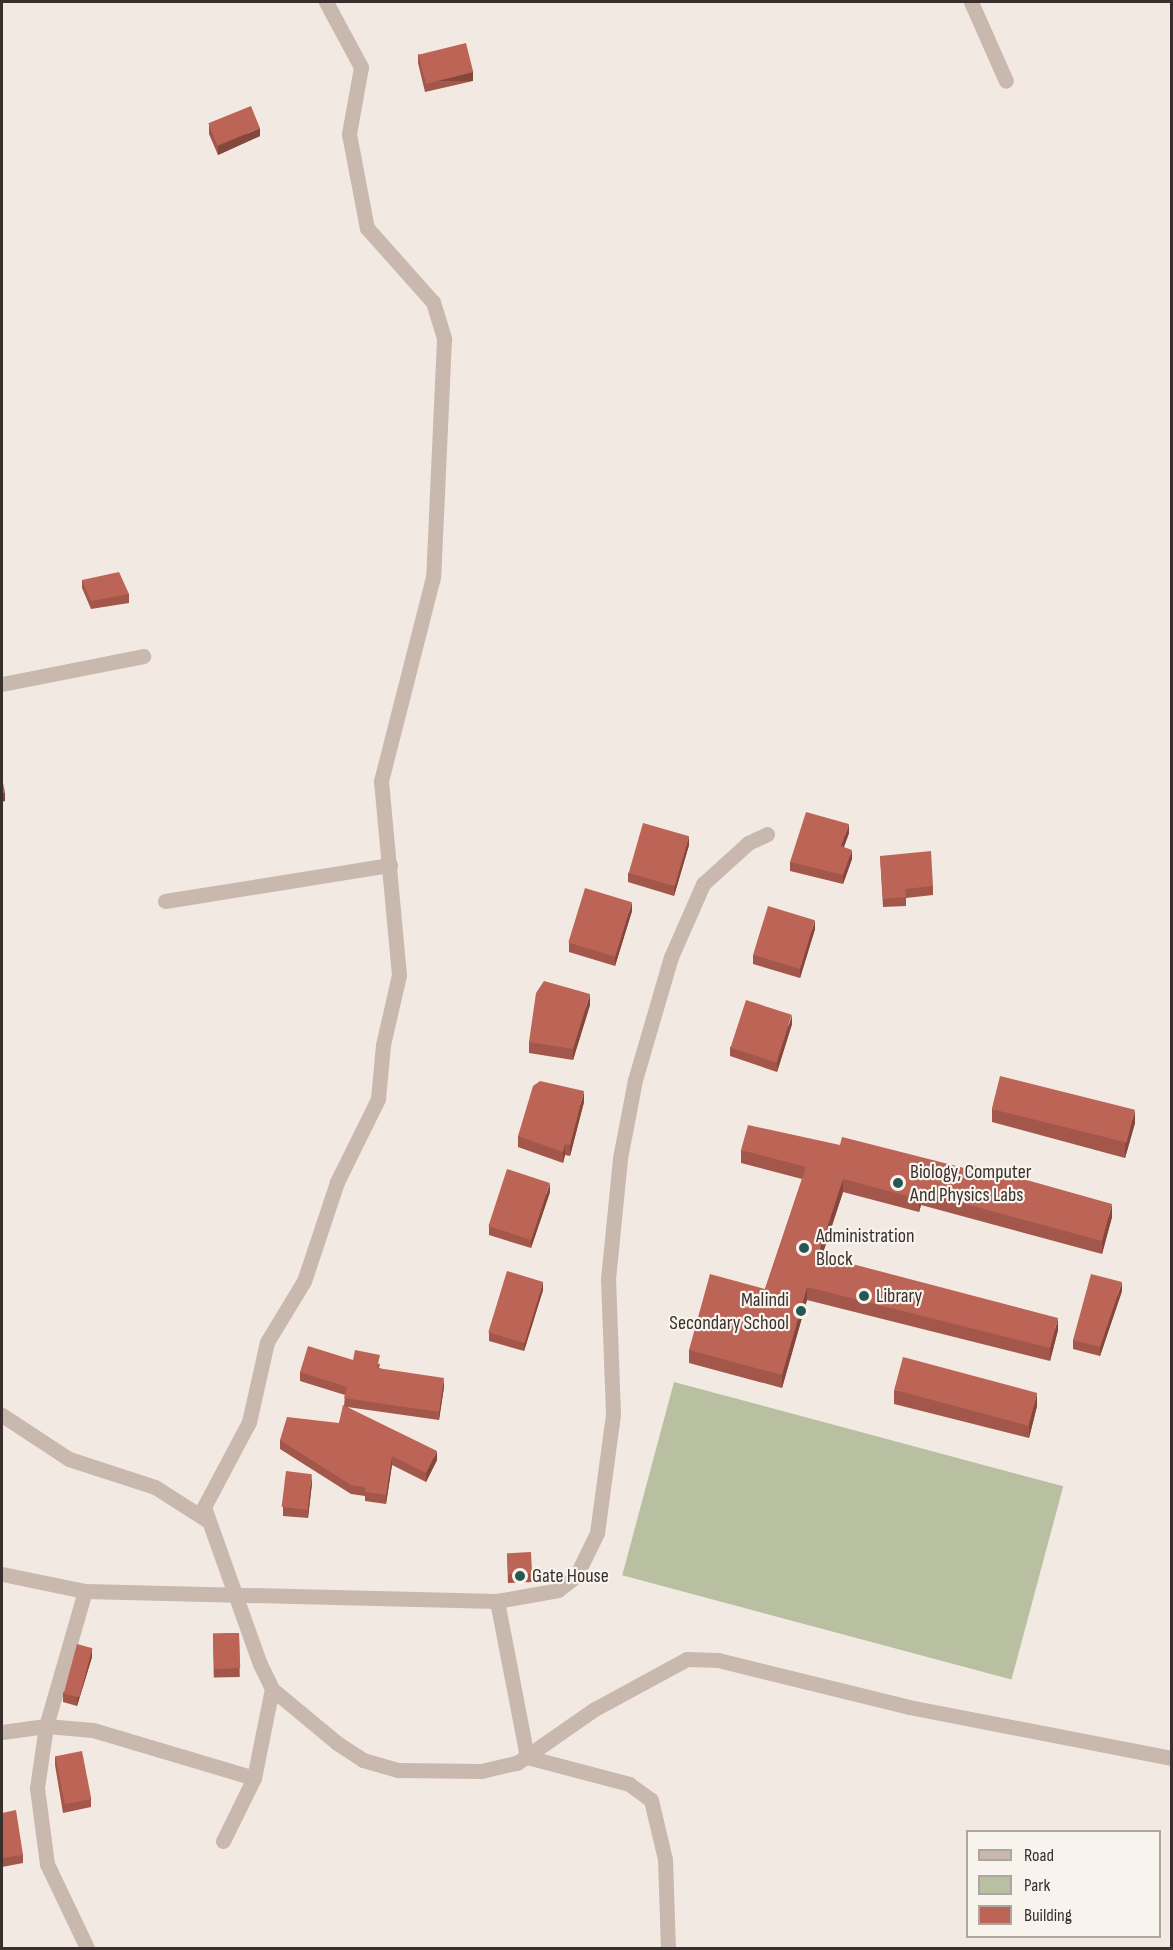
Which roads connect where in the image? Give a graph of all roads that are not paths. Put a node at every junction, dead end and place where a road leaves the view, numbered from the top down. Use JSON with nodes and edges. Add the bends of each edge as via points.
{"nodes":[{"id":1,"x":326,"y":2,"type":"edge"},
{"id":2,"x":970,"y":2,"type":"edge"},
{"id":3,"x":1006,"y":81,"type":"dead end"},
{"id":4,"x":143,"y":656,"type":"dead end"},
{"id":5,"x":2,"y":684,"type":"edge"},
{"id":6,"x":766,"y":834,"type":"dead end"},
{"id":7,"x":390,"y":865,"type":"junction"},
{"id":8,"x":165,"y":901,"type":"dead end"},
{"id":9,"x":2,"y":1415,"type":"edge"},
{"id":10,"x":205,"y":1519,"type":"junction"},
{"id":11,"x":2,"y":1574,"type":"edge"},
{"id":12,"x":85,"y":1591,"type":"junction"},
{"id":13,"x":237,"y":1594,"type":"junction"},
{"id":14,"x":497,"y":1601,"type":"junction"},
{"id":15,"x":272,"y":1689,"type":"junction"},
{"id":16,"x":46,"y":1726,"type":"junction"},
{"id":17,"x":2,"y":1732,"type":"edge"},
{"id":18,"x":527,"y":1757,"type":"junction"},
{"id":19,"x":1172,"y":1758,"type":"edge"},
{"id":20,"x":254,"y":1778,"type":"junction"},
{"id":21,"x":223,"y":1841,"type":"dead end"},
{"id":22,"x":87,"y":1948,"type":"edge"},
{"id":23,"x":668,"y":1948,"type":"edge"}],
"edges":[{"from":1,"to":7,"type":"street","via":[[358,52],[361,67],[349,134],[367,228],[433,302],[444,339],[433,577],[381,781]]},
{"from":2,"to":3,"type":"street"},
{"from":4,"to":5,"type":"street"},
{"from":6,"to":14,"type":"street","via":[[748,843],[703,884],[671,957],[635,1080],[612,1232],[613,1414],[597,1533],[585,1563],[568,1583]]},
{"from":7,"to":8,"type":"street"},
{"from":7,"to":10,"type":"street","via":[[399,975],[383,1045],[378,1099],[337,1182],[304,1281],[267,1342],[249,1422],[205,1500]]},
{"from":9,"to":10,"type":"street","via":[[69,1459],[155,1487]]},
{"from":10,"to":13,"type":"street"},
{"from":11,"to":12,"type":"street"},
{"from":12,"to":13,"type":"street"},
{"from":12,"to":16,"type":"street"},
{"from":13,"to":14,"type":"street"},
{"from":13,"to":15,"type":"street"},
{"from":14,"to":18,"type":"street"},
{"from":15,"to":18,"type":"street","via":[[363,1760],[399,1770],[481,1771]]},
{"from":15,"to":20,"type":"street"},
{"from":16,"to":17,"type":"street"},
{"from":16,"to":20,"type":"street","via":[[93,1730]]},
{"from":16,"to":22,"type":"street","via":[[37,1788],[47,1864]]},
{"from":18,"to":19,"type":"street","via":[[661,1669],[697,1659]]},
{"from":18,"to":23,"type":"street","via":[[629,1784],[651,1800],[664,1860]]},
{"from":20,"to":21,"type":"street"}]}
